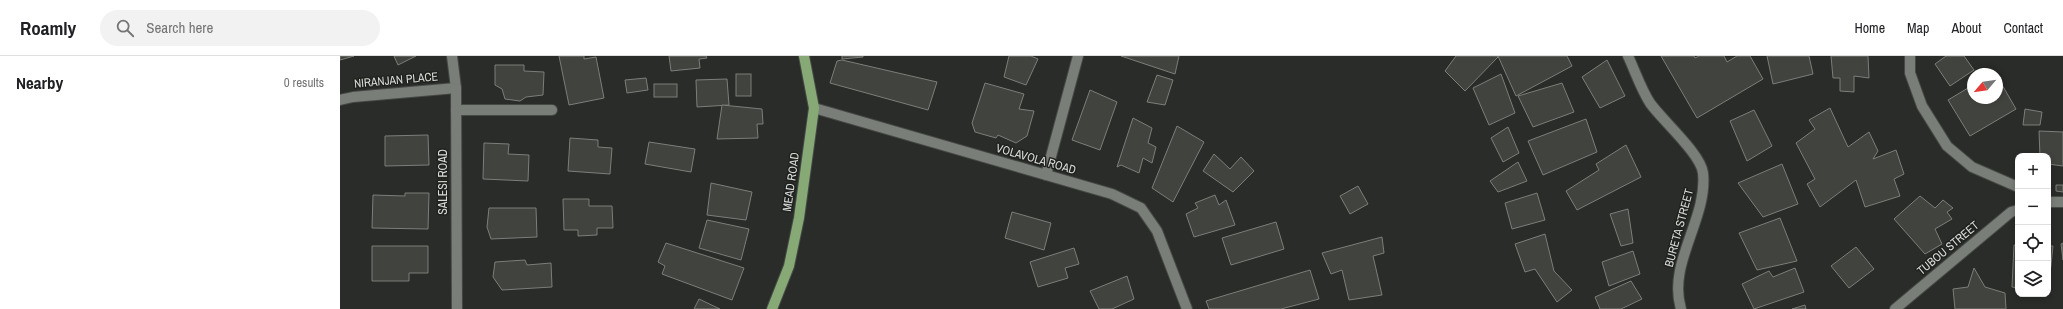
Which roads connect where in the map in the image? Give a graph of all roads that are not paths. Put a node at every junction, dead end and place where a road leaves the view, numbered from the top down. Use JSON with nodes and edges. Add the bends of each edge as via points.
{"nodes":[{"id":1,"x":452,"y":56,"type":"edge"},
{"id":2,"x":804,"y":56,"type":"edge"},
{"id":3,"x":1078,"y":56,"type":"edge"},
{"id":4,"x":1628,"y":56,"type":"edge"},
{"id":5,"x":1910,"y":56,"type":"edge"},
{"id":6,"x":456,"y":88,"type":"junction"},
{"id":7,"x":340,"y":100,"type":"edge"},
{"id":8,"x":814,"y":108,"type":"junction"},
{"id":9,"x":456,"y":110,"type":"junction"},
{"id":10,"x":552,"y":110,"type":"dead end"},
{"id":11,"x":1046,"y":175,"type":"junction"},
{"id":12,"x":2015,"y":186,"type":"edge"},
{"id":13,"x":2051,"y":201,"type":"edge"},
{"id":14,"x":2063,"y":202,"type":"edge"},
{"id":15,"x":2015,"y":211,"type":"edge"},
{"id":16,"x":457,"y":309,"type":"edge"},
{"id":17,"x":772,"y":309,"type":"edge"},
{"id":18,"x":1187,"y":309,"type":"edge"},
{"id":19,"x":1680,"y":309,"type":"edge"},
{"id":20,"x":1895,"y":309,"type":"edge"}],
"edges":[{"from":1,"to":6,"type":"street","name":"SALESI ROAD"},
{"from":2,"to":8,"type":"main road","name":"MEAD ROAD"},
{"from":3,"to":11,"type":"street"},
{"from":4,"to":19,"type":"street","name":"BURETA STREET","via":[[1650,102],[1692,150],[1703,171],[1703,190],[1682,266],[1677,296]]},
{"from":5,"to":12,"type":"street","via":[[1910,73],[1922,106],[1947,146],[1972,167]]},
{"from":6,"to":7,"type":"street","name":"NIRANJAN PLACE"},
{"from":6,"to":9,"type":"street","name":"SALESI ROAD"},
{"from":8,"to":11,"type":"street","name":"VOLAVOLA ROAD"},
{"from":8,"to":17,"type":"main road","name":"MEAD ROAD","via":[[792,252]]},
{"from":9,"to":10,"type":"street"},
{"from":9,"to":16,"type":"street","name":"SALESI ROAD"},
{"from":11,"to":18,"type":"street","name":"VOLAVOLA ROAD","via":[[1112,194],[1141,208],[1157,231]]},
{"from":13,"to":14,"type":"street"},
{"from":15,"to":20,"type":"street","name":"TUBOU STREET"}]}
